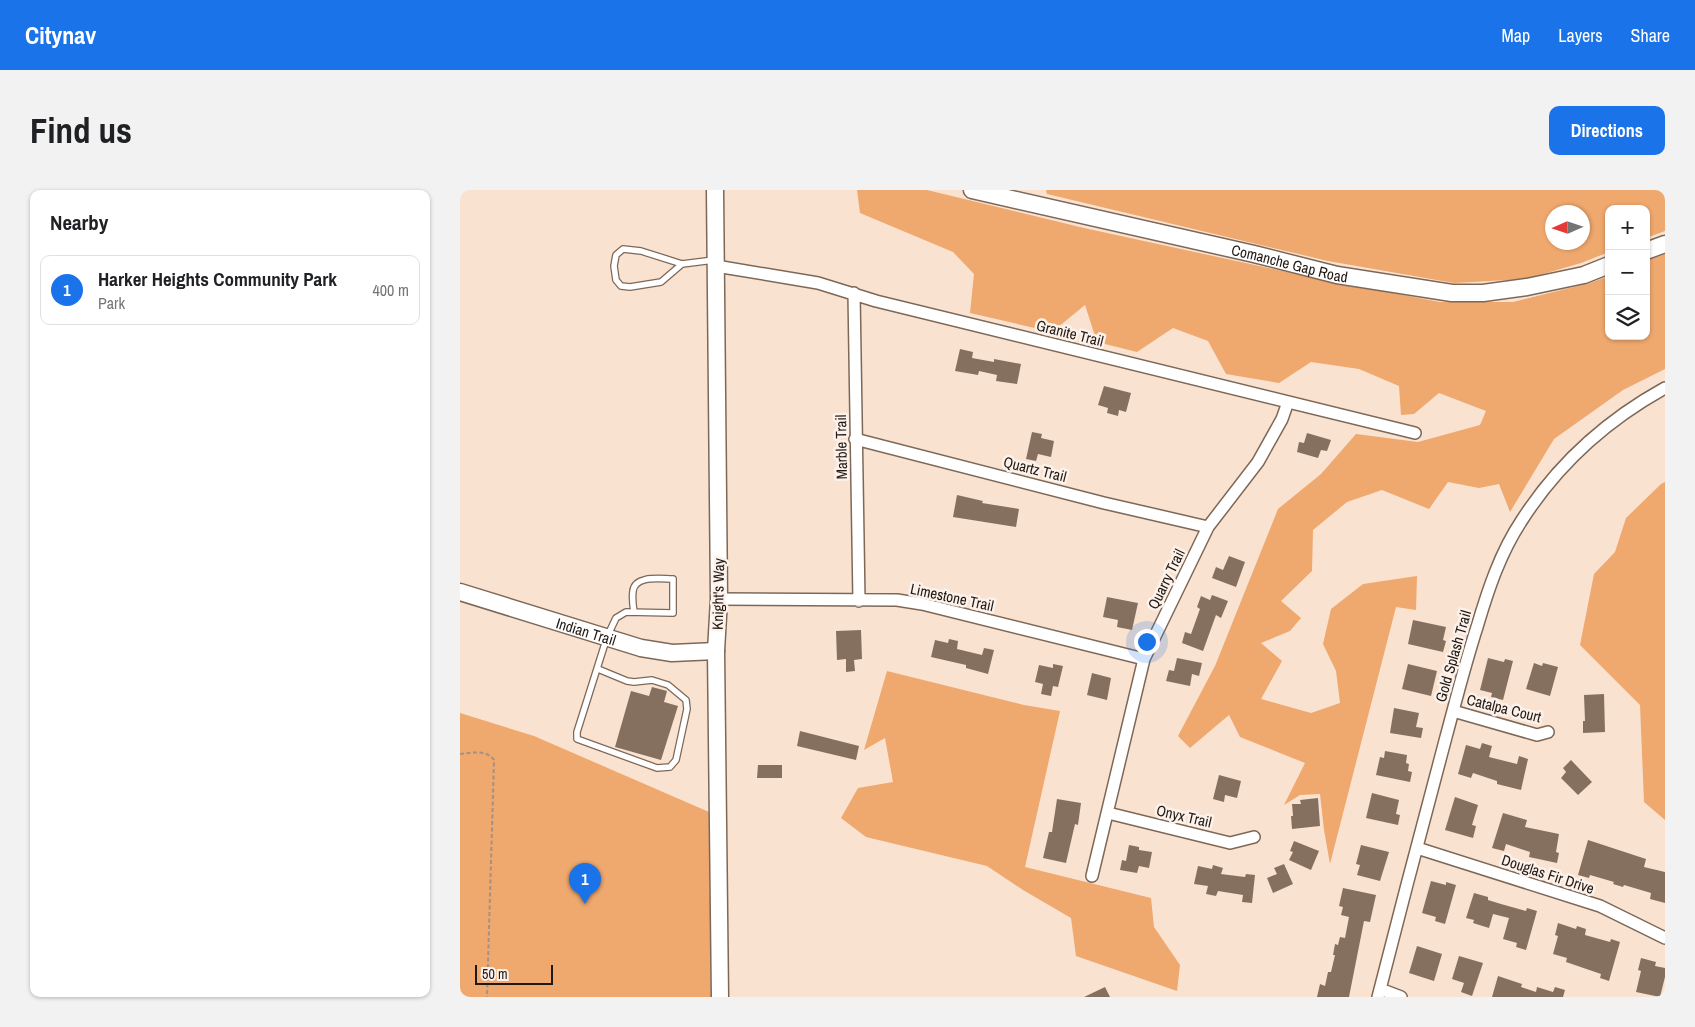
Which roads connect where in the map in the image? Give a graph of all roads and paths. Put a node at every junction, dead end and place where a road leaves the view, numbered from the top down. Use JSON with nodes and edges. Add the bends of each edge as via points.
{"nodes":[{"id":1,"x":715,"y":190,"type":"edge"},
{"id":2,"x":972,"y":190,"type":"edge"},
{"id":3,"x":1665,"y":244,"type":"edge"},
{"id":4,"x":1649,"y":250,"type":"edge"},
{"id":5,"x":716,"y":263,"type":"junction"},
{"id":6,"x":682,"y":264,"type":"junction"},
{"id":7,"x":1605,"y":267,"type":"edge"},
{"id":8,"x":854,"y":293,"type":"junction"},
{"id":9,"x":1665,"y":388,"type":"edge"},
{"id":10,"x":1288,"y":402,"type":"junction"},
{"id":11,"x":1415,"y":433,"type":"dead end"},
{"id":12,"x":855,"y":439,"type":"junction"},
{"id":13,"x":1208,"y":527,"type":"junction"},
{"id":14,"x":460,"y":592,"type":"edge"},
{"id":15,"x":719,"y":599,"type":"junction"},
{"id":16,"x":859,"y":601,"type":"junction"},
{"id":17,"x":634,"y":612,"type":"junction"},
{"id":18,"x":607,"y":637,"type":"junction"},
{"id":19,"x":716,"y":651,"type":"junction"},
{"id":20,"x":1144,"y":659,"type":"junction"},
{"id":21,"x":598,"y":669,"type":"junction"},
{"id":22,"x":1453,"y":711,"type":"junction"},
{"id":23,"x":1548,"y":732,"type":"dead end"},
{"id":24,"x":460,"y":754,"type":"edge"},
{"id":25,"x":1108,"y":813,"type":"junction"},
{"id":26,"x":1254,"y":837,"type":"dead end"},
{"id":27,"x":1417,"y":848,"type":"junction"},
{"id":28,"x":1092,"y":876,"type":"dead end"},
{"id":29,"x":1665,"y":938,"type":"edge"},
{"id":30,"x":1379,"y":993,"type":"edge"},
{"id":31,"x":487,"y":997,"type":"edge"},
{"id":32,"x":720,"y":997,"type":"edge"},
{"id":33,"x":1401,"y":997,"type":"edge"}],
"edges":[{"from":1,"to":5,"type":"street","name":"Knight's Way"},
{"from":2,"to":7,"type":"street","name":"Comanche Gap Road","via":[[1337,275],[1452,292],[1483,293],[1527,287],[1584,275]]},
{"from":3,"to":4,"type":"street"},
{"from":5,"to":6,"type":"lane"},
{"from":5,"to":8,"type":"street","name":"Granite Trail"},
{"from":5,"to":15,"type":"street","name":"Knight's Way"},
{"from":6,"to":6,"type":"lane","via":[[624,249],[616,255],[614,266],[616,280],[621,286],[630,287],[661,282]]},
{"from":8,"to":10,"type":"street","name":"Granite Trail"},
{"from":8,"to":12,"type":"street","name":"Marble Trail"},
{"from":9,"to":22,"type":"street","name":"Gold Splash Trail","via":[[1640,402],[1582,446],[1521,520],[1491,581]]},
{"from":10,"to":11,"type":"street","name":"Granite Trail"},
{"from":10,"to":13,"type":"street","name":"Quarry Trail","via":[[1258,462]]},
{"from":12,"to":13,"type":"street","name":"Quartz Trail"},
{"from":12,"to":16,"type":"street","name":"Marble Trail"},
{"from":13,"to":20,"type":"street","name":"Quarry Trail"},
{"from":14,"to":18,"type":"street","name":"Indian Trail"},
{"from":15,"to":16,"type":"street","name":"Limestone Trail"},
{"from":15,"to":19,"type":"street","name":"Knight's Way"},
{"from":16,"to":20,"type":"street","name":"Limestone Trail","via":[[897,600],[922,604]]},
{"from":17,"to":17,"type":"lane","via":[[673,613],[673,579],[635,584]]},
{"from":17,"to":18,"type":"lane","via":[[626,612],[616,618]]},
{"from":18,"to":19,"type":"street","name":"Indian Trail","via":[[641,648],[672,653]]},
{"from":18,"to":21,"type":"lane"},
{"from":19,"to":32,"type":"street","name":"Knight's Way"},
{"from":20,"to":25,"type":"street","name":"Quarry Trail"},
{"from":21,"to":21,"type":"lane","via":[[577,739],[657,768],[670,767],[676,760],[688,709],[686,700],[668,685],[652,680],[627,681]]},
{"from":22,"to":23,"type":"street","name":"Catalpa Court","via":[[1537,735]]},
{"from":22,"to":27,"type":"street","name":"Gold Splash Trail"},
{"from":24,"to":31,"type":"path","via":[[481,752],[494,760]]},
{"from":25,"to":26,"type":"street","name":"Onyx Trail","via":[[1230,842]]},
{"from":25,"to":28,"type":"street","name":"Quarry Trail"},
{"from":27,"to":29,"type":"street","name":"Douglas Fir Drive","via":[[1600,906]]},
{"from":27,"to":30,"type":"street","name":"Gold Splash Trail"},
{"from":30,"to":33,"type":"street"}]}
